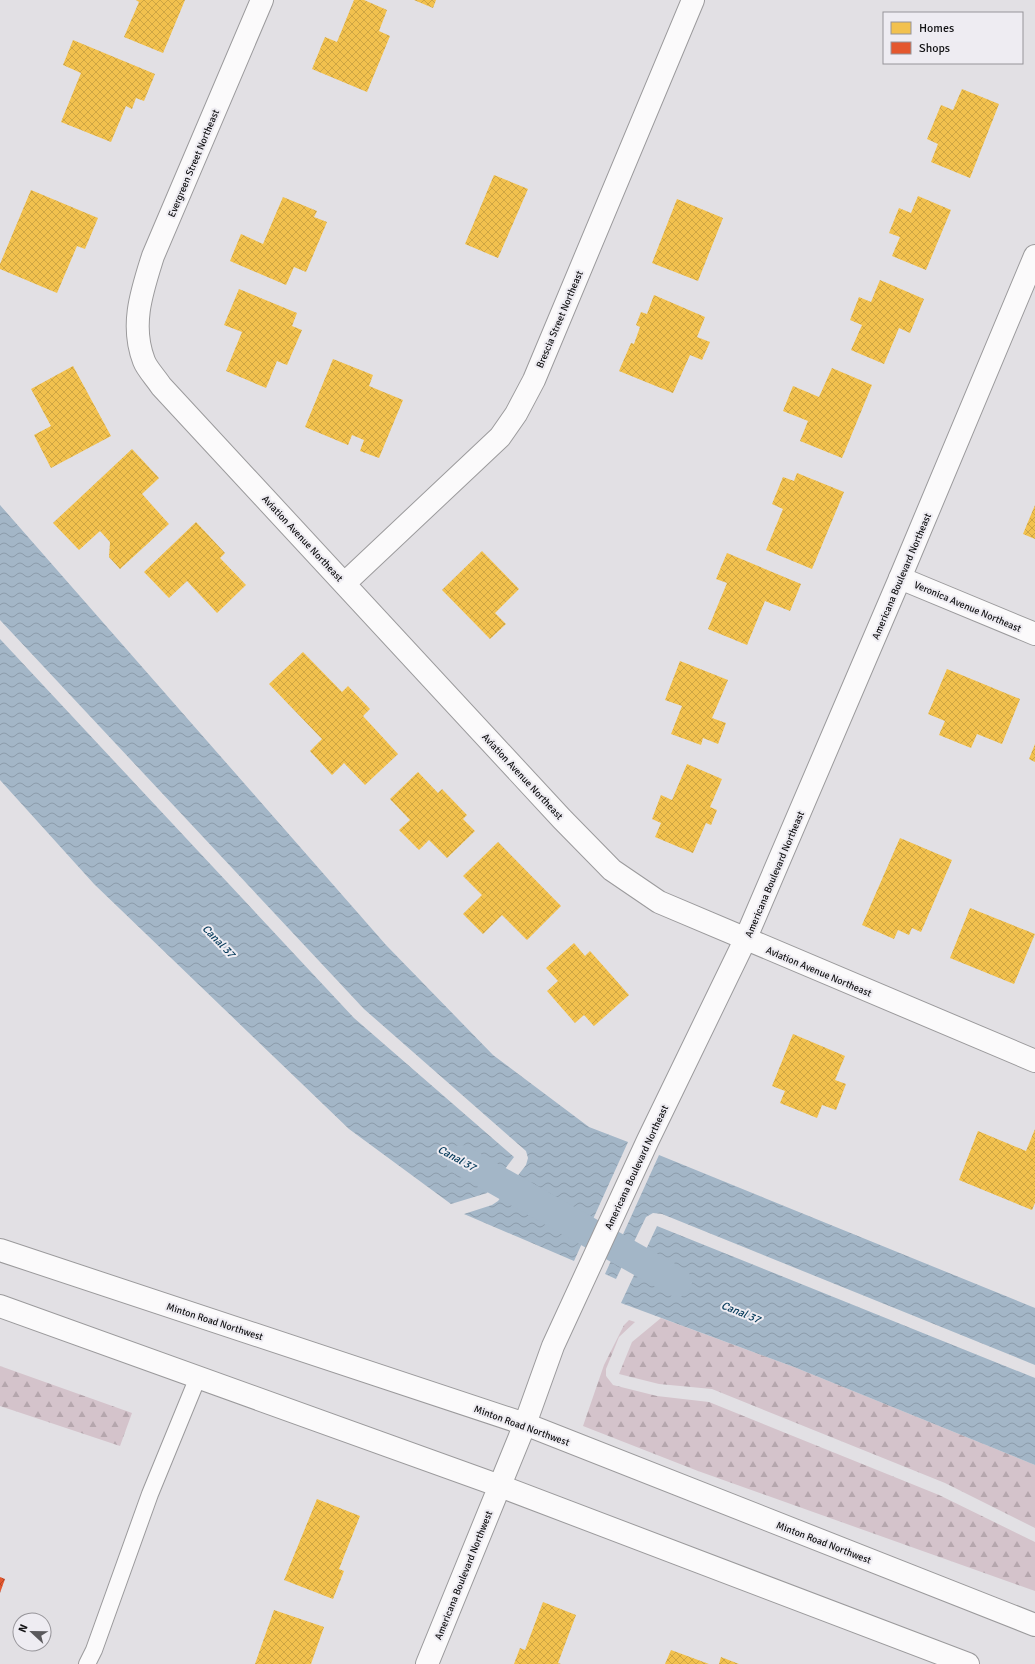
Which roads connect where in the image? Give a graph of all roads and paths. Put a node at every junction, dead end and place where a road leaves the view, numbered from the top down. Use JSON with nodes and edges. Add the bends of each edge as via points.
{"nodes":[{"id":1,"x":262,"y":0,"type":"edge"},
{"id":2,"x":693,"y":0,"type":"edge"},
{"id":3,"x":1035,"y":256,"type":"edge"},
{"id":4,"x":136,"y":330,"type":"joint"},
{"id":5,"x":900,"y":578,"type":"junction"},
{"id":6,"x":345,"y":583,"type":"junction"},
{"id":7,"x":1035,"y":634,"type":"edge"},
{"id":8,"x":745,"y":940,"type":"junction"},
{"id":9,"x":1035,"y":1062,"type":"edge"},
{"id":10,"x":0,"y":1250,"type":"edge"},
{"id":11,"x":0,"y":1306,"type":"edge"},
{"id":12,"x":198,"y":1377,"type":"junction"},
{"id":13,"x":525,"y":1424,"type":"junction"},
{"id":14,"x":500,"y":1486,"type":"junction"},
{"id":15,"x":1035,"y":1625,"type":"edge"},
{"id":16,"x":87,"y":1664,"type":"edge"},
{"id":17,"x":427,"y":1664,"type":"edge"},
{"id":18,"x":968,"y":1664,"type":"edge"}],
"edges":[{"from":1,"to":4,"type":"street","name":"Evergreen Street Northeast","via":[[153,256],[140,294]]},
{"from":2,"to":6,"type":"street","name":"Brescia Street Northeast","via":[[534,380],[516,414],[500,437]]},
{"from":3,"to":5,"type":"street","name":"Americana Boulevard Northeast"},
{"from":4,"to":6,"type":"street","name":"Aviation Avenue Northeast","via":[[144,361],[161,386]]},
{"from":5,"to":7,"type":"street","name":"Veronica Avenue Northeast"},
{"from":5,"to":8,"type":"street","name":"Americana Boulevard Northeast"},
{"from":6,"to":8,"type":"street","name":"Aviation Avenue Northeast","via":[[612,870],[659,902]]},
{"from":8,"to":9,"type":"street","name":"Aviation Avenue Northeast"},
{"from":8,"to":13,"type":"street","name":"Americana Boulevard Northeast","via":[[648,1140],[553,1346]]},
{"from":10,"to":13,"type":"street","name":"Minton Road Northwest"},
{"from":11,"to":12,"type":"street"},
{"from":12,"to":14,"type":"street"},
{"from":12,"to":16,"type":"lane","via":[[150,1494]]},
{"from":13,"to":14,"type":"street","name":"Americana Boulevard Northeast"},
{"from":13,"to":15,"type":"street","name":"Minton Road Northwest"},
{"from":14,"to":17,"type":"street","name":"Americana Boulevard Northwest"},
{"from":14,"to":18,"type":"street"}]}
